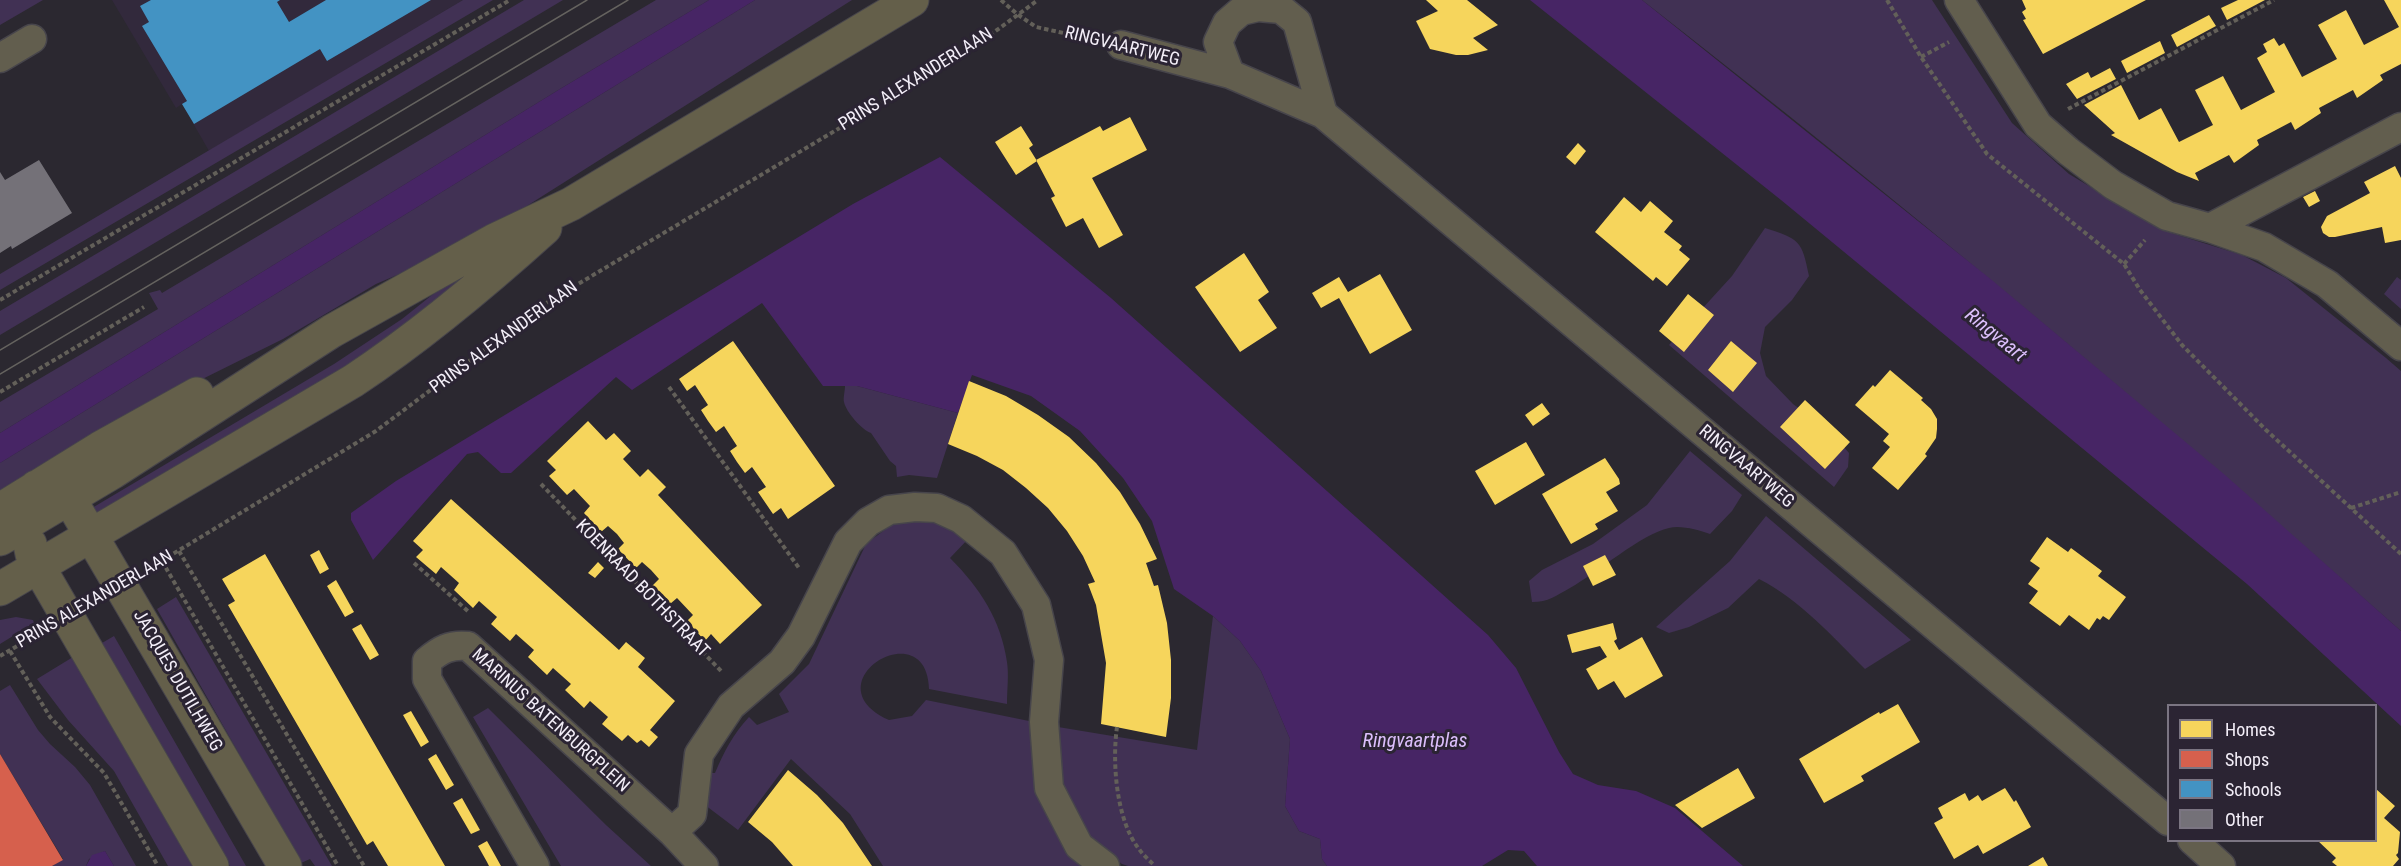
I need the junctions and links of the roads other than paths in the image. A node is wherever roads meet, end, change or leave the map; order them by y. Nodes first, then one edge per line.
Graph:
1 (912, 0) edge
2 (1959, 0) edge
3 (32, 39) dead end
4 (1121, 45) road end
5 (0, 58) edge
6 (1230, 74) junction
7 (1323, 114) junction
8 (2401, 127) edge
9 (571, 204) junction
10 (2210, 228) junction
11 (332, 331) junction
12 (2401, 346) edge
13 (36, 487) junction
14 (69, 498) junction
15 (0, 510) edge
16 (33, 520) junction
17 (91, 534) junction
18 (0, 539) edge
19 (38, 566) junction
20 (0, 589) edge
21 (2167, 819) edge
22 (672, 832) junction
23 (2194, 842) edge
24 (212, 866) edge
25 (285, 866) edge
26 (535, 866) edge
27 (704, 866) edge
28 (1105, 866) edge
29 (2221, 866) edge

1 - 9 main road
2 - 10 street
3 - 5 street
4 - 6 street, RINGVAARTWEG
6 - 7 street, RINGVAARTWEG
6 - 7 street
7 - 21 street, RINGVAARTWEG
8 - 10 street
9 - 11 main road
9 - 17 main road
10 - 12 street
11 - 13 main road
11 - 14 main road
13 - 14 main road
13 - 15 main road
14 - 16 main road
14 - 17 main road, JACQUES DUTILHWEG
16 - 18 main road
16 - 19 main road
17 - 19 main road
17 - 25 main road, JACQUES DUTILHWEG
19 - 20 main road
19 - 24 main road
22 - 26 street, MARINUS BATENBURGPLEIN
22 - 27 street, MARINUS BATENBURGPLEIN
22 - 28 street
23 - 29 street

